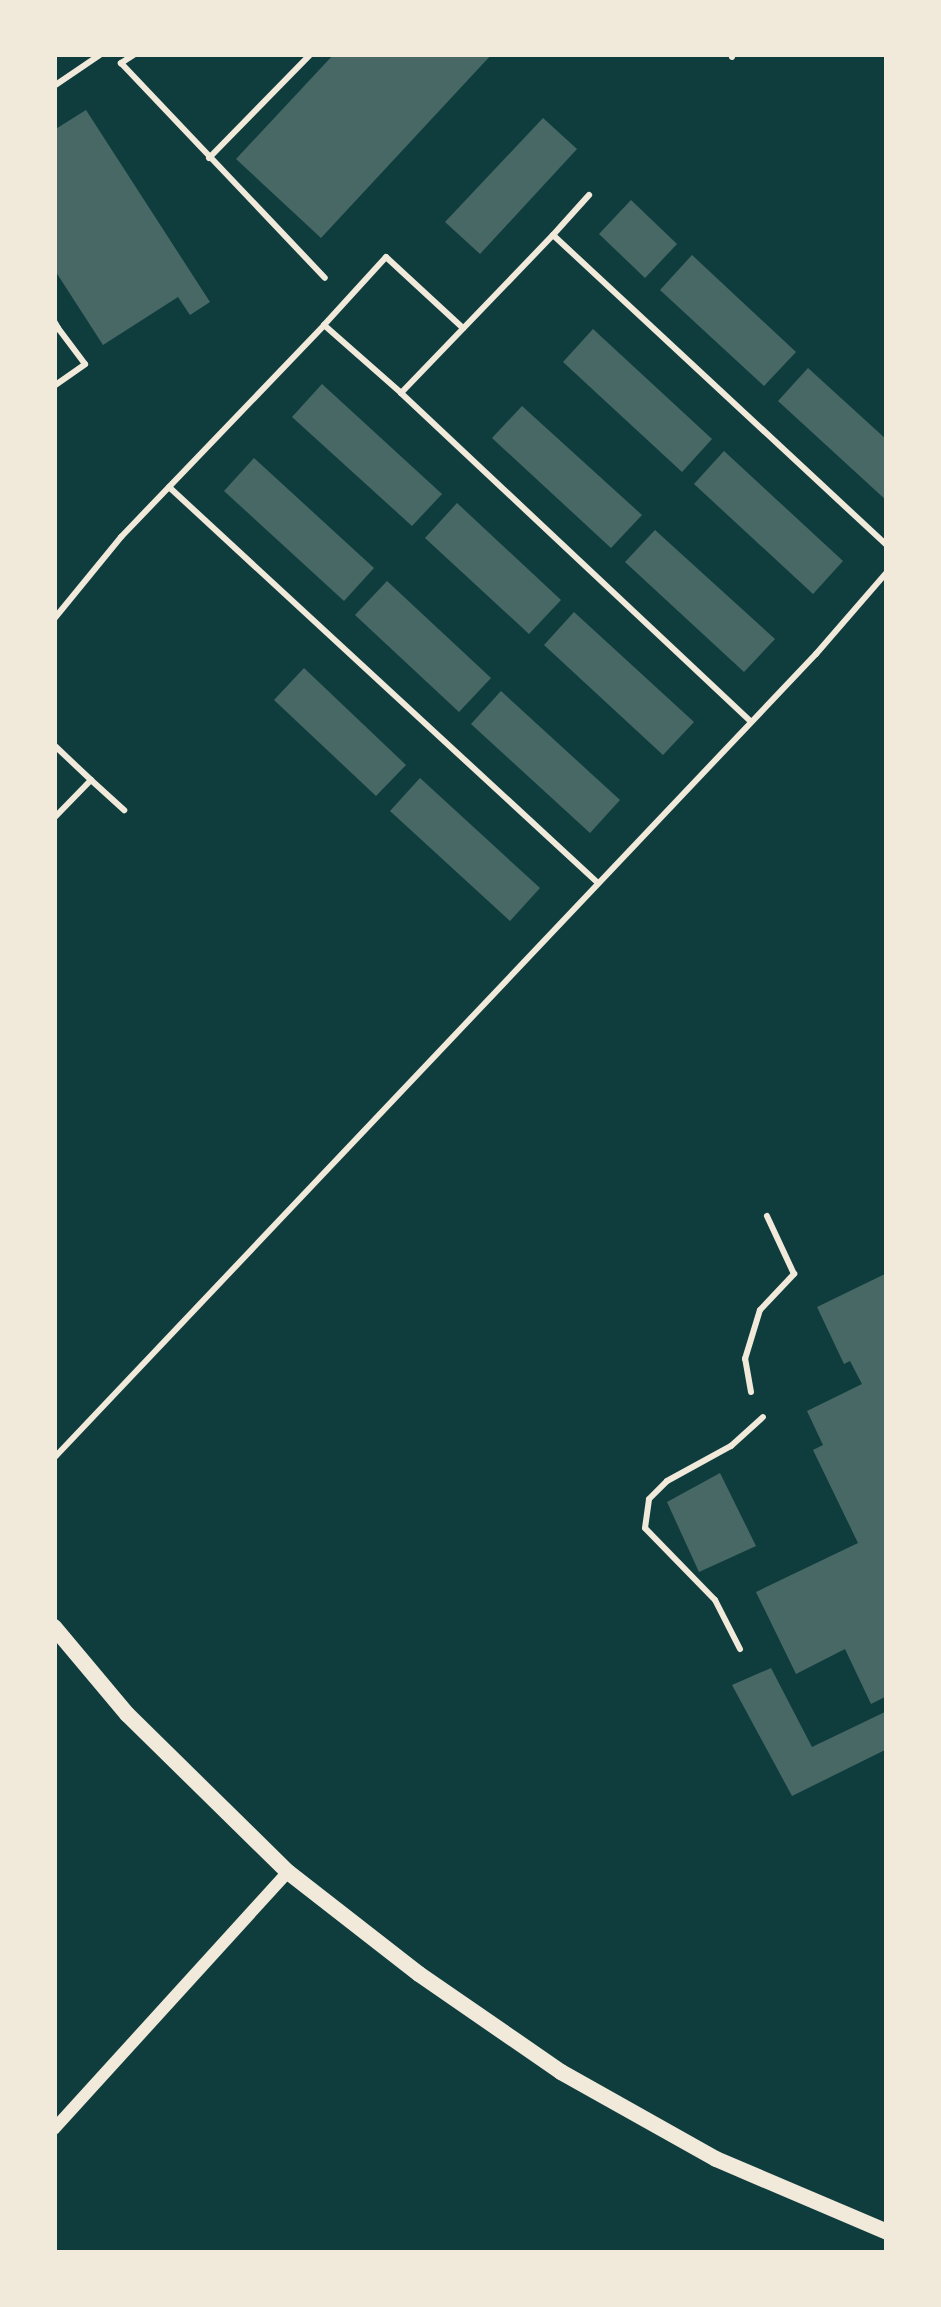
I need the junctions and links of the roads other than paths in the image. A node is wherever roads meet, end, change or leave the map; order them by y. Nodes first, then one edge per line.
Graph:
1 (101, 54) edge
2 (135, 54) edge
3 (311, 54) edge
4 (54, 86) edge
5 (209, 158) junction
6 (589, 195) dead end
7 (553, 235) junction
8 (325, 278) dead end
9 (324, 325) junction
10 (56, 327) edge
11 (463, 328) junction
12 (54, 386) edge
13 (401, 392) junction
14 (169, 487) junction
15 (887, 544) edge
16 (887, 572) edge
17 (54, 619) edge
18 (751, 722) junction
19 (54, 745) edge
20 (91, 780) junction
21 (124, 810) dead end
22 (54, 818) edge
23 (598, 883) junction
24 (767, 1216) dead end
25 (752, 1393) dead end
26 (763, 1418) dead end
27 (54, 1458) edge
28 (54, 1627) edge
29 (740, 1648) dead end
30 (288, 1872) junction
31 (54, 2104) edge
32 (66, 2116) junction
33 (54, 2129) edge
34 (887, 2232) edge

1 - 4 lane
2 - 5 lane
3 - 5 lane
5 - 8 lane
6 - 7 lane
7 - 11 lane
7 - 15 lane
9 - 11 lane
9 - 13 lane
9 - 14 lane
10 - 12 lane
11 - 13 lane
13 - 18 lane
14 - 17 lane
14 - 23 lane
16 - 18 lane
18 - 23 lane
19 - 20 lane
20 - 21 lane
20 - 22 lane
23 - 27 lane
24 - 25 lane
26 - 29 lane
28 - 30 main road
30 - 32 street
30 - 34 main road
31 - 32 street
32 - 33 street

